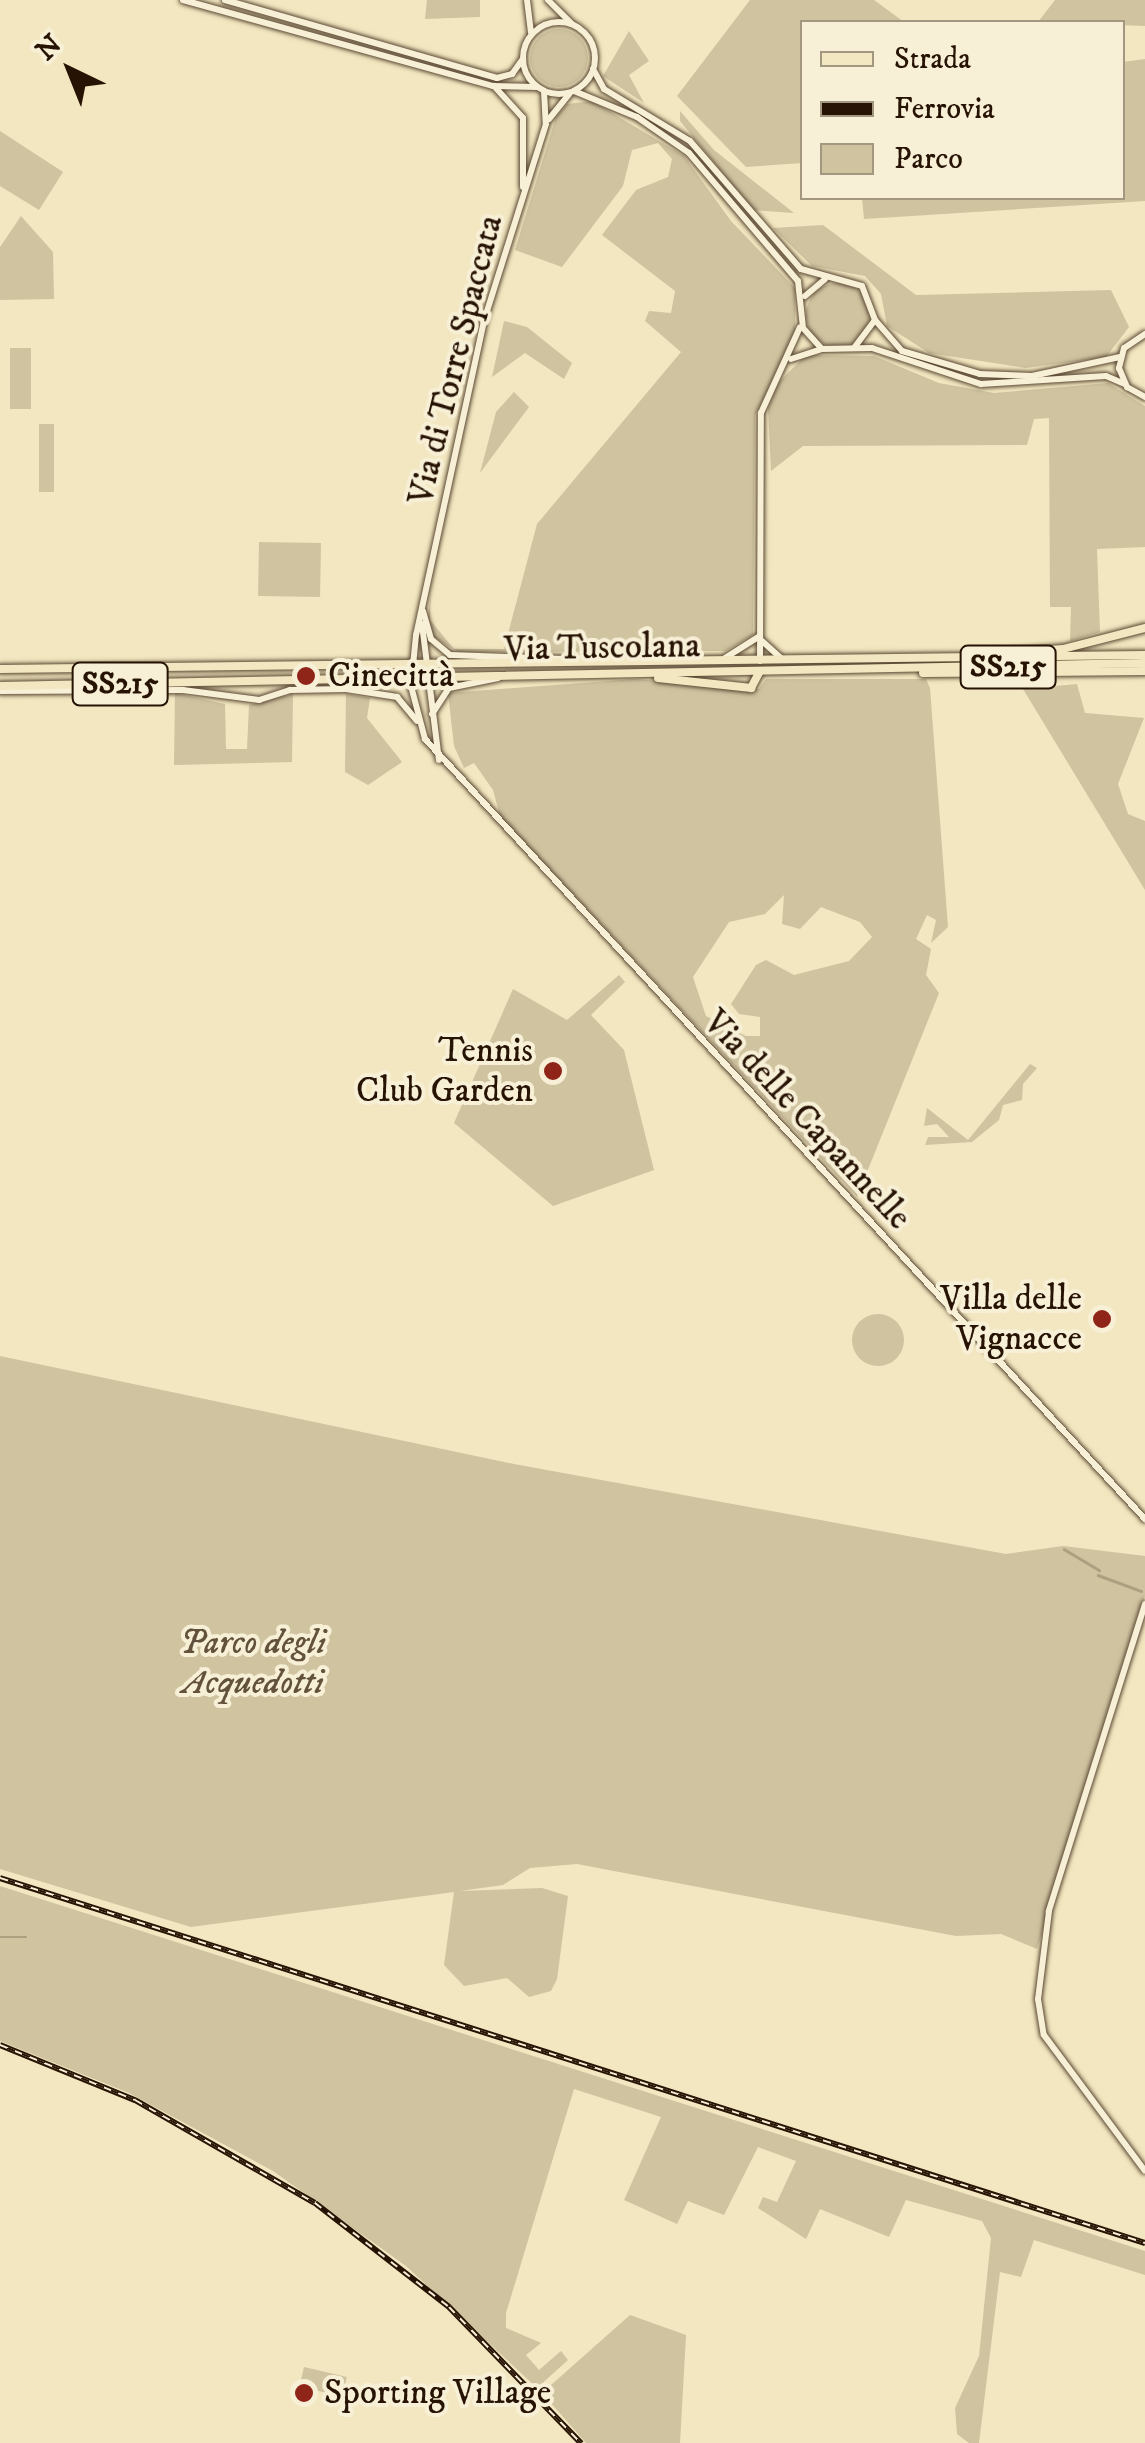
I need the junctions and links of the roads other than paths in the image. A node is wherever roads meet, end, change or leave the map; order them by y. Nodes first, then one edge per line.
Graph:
1 (183, 0) edge
2 (225, 0) edge
3 (526, 0) edge
4 (548, 0) edge
5 (572, 24) junction
6 (531, 35) junction
7 (522, 59) junction
8 (593, 69) junction
9 (493, 86) junction
10 (540, 89) junction
11 (573, 91) junction
12 (546, 124) junction
13 (522, 199) junction
14 (826, 278) junction
15 (802, 300) junction
16 (800, 320) junction
17 (875, 320) junction
18 (1145, 334) edge
19 (822, 349) junction
20 (853, 349) junction
21 (1120, 357) junction
22 (790, 359) junction
23 (1125, 384) junction
24 (1145, 397) edge
25 (422, 609) junction
26 (1145, 628) edge
27 (760, 634) junction
28 (1145, 655) edge
29 (912, 660) junction
30 (1117, 660) junction
31 (714, 661) junction
32 (790, 661) junction
33 (412, 662) junction
34 (760, 662) junction
35 (1145, 662) edge
36 (602, 663) junction
37 (422, 665) junction
38 (0, 669) edge
39 (899, 670) junction
40 (1145, 671) edge
41 (760, 672) junction
42 (630, 674) junction
43 (503, 678) junction
44 (411, 680) junction
45 (423, 680) junction
46 (0, 689) edge
47 (430, 720) junction
48 (426, 740) junction
49 (439, 762) junction
50 (1145, 1520) edge
51 (1145, 1604) edge
52 (1145, 2172) edge

1 - 9 street
2 - 7 street
3 - 6 street
4 - 5 street
5 - 6 street
5 - 8 street
6 - 7 street
7 - 10 street
8 - 11 street
8 - 14 street
9 - 10 street
9 - 13 street
10 - 11 street
10 - 12 street, Via di Torre Spaccata
11 - 12 street, Via di Torre Spaccata
11 - 15 street
12 - 13 street, Via di Torre Spaccata
13 - 25 street, Via di Torre Spaccata
14 - 15 street
14 - 17 street
15 - 16 street
16 - 19 street
16 - 22 street
17 - 20 street
17 - 21 street
18 - 21 street
19 - 20 street
19 - 22 street
20 - 23 street
21 - 23 street
22 - 27 street
23 - 24 street
25 - 33 street, Via di Torre Spaccata
25 - 36 street, Via Tuscolana
25 - 37 street, Via di Torre Spaccata
26 - 29 main road
27 - 31 street
27 - 32 street
27 - 34 street
28 - 30 main road, Via Tuscolana / SS215
29 - 30 main road, Via Tuscolana / SS215
29 - 32 main road, Via Tuscolana / SS215
30 - 35 main road, Via Tuscolana / SS215
30 - 39 main road, Via Tuscolana / SS215
31 - 34 main road, Via Tuscolana / SS215
31 - 36 main road, Via Tuscolana / SS215
32 - 34 main road, Via Tuscolana / SS215
33 - 37 main road, Via Tuscolana / SS215
33 - 38 main road, Via Tuscolana / SS215
33 - 44 street, Via delle Capannelle
34 - 41 main road
36 - 37 main road, Via Tuscolana / SS215
37 - 45 street
39 - 40 main road
39 - 41 main road, Via Tuscolana / SS215
41 - 42 main road, Via Tuscolana / SS215
41 - 42 main road
42 - 43 main road, Via Tuscolana / SS215
43 - 45 main road, Via Tuscolana / SS215
43 - 47 street
44 - 45 main road, Via Tuscolana / SS215
44 - 46 main road, Via Tuscolana / SS215
44 - 48 street, Via delle Capannelle
45 - 47 street
46 - 48 street, Via Tuscolana
47 - 49 street
48 - 49 street, Via delle Capannelle
49 - 50 street, Via delle Capannelle
51 - 52 street

